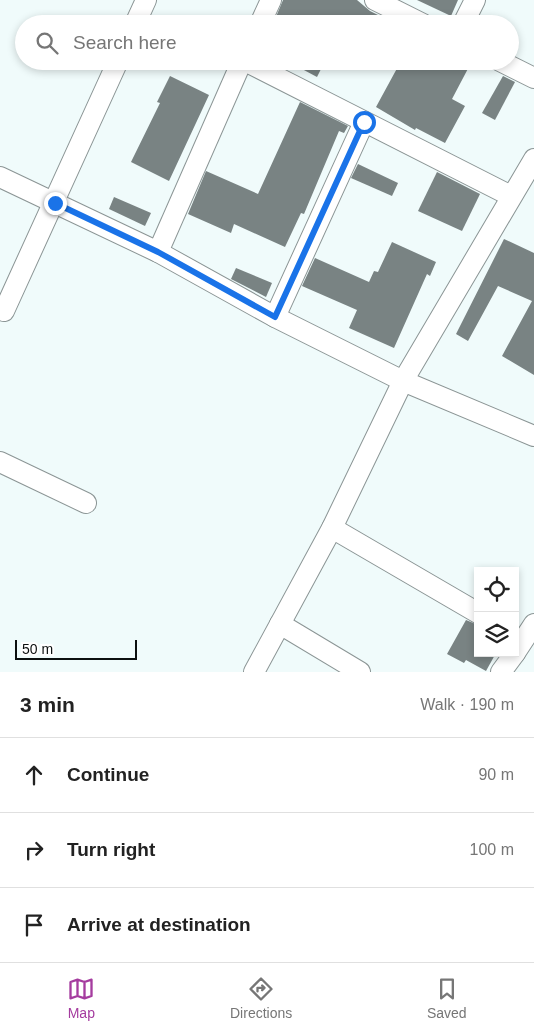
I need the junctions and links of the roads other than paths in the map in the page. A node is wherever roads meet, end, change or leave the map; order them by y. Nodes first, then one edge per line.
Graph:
1 (146, 0) edge
2 (271, 0) edge
3 (375, 0) edge
4 (475, 0) edge
5 (139, 15) edge
6 (264, 15) edge
7 (405, 15) edge
8 (468, 15) edge
9 (114, 70) edge
10 (240, 70) edge
11 (262, 70) edge
12 (518, 70) edge
13 (534, 78) edge
14 (364, 122) junction
15 (534, 159) edge
16 (0, 177) edge
17 (511, 196) junction
18 (55, 203) junction
19 (158, 252) junction
20 (0, 309) edge
21 (275, 317) junction
22 (403, 381) junction
23 (534, 436) edge
24 (2, 467) edge
25 (86, 503) dead end
26 (332, 528) junction
27 (476, 612) edge
28 (280, 624) junction
29 (523, 642) edge
30 (254, 672) edge
31 (360, 672) edge
32 (501, 672) edge

1 - 5 street
2 - 6 street
3 - 7 street
4 - 8 street
9 - 18 street
10 - 19 street
11 - 14 street
12 - 13 street
14 - 17 street
14 - 21 street
15 - 17 street
16 - 18 street
17 - 22 street
18 - 19 street
18 - 20 street
19 - 21 street
21 - 22 street
22 - 23 street
22 - 26 street
24 - 25 street
26 - 27 street
26 - 28 street
28 - 30 street
28 - 31 street
29 - 32 street

